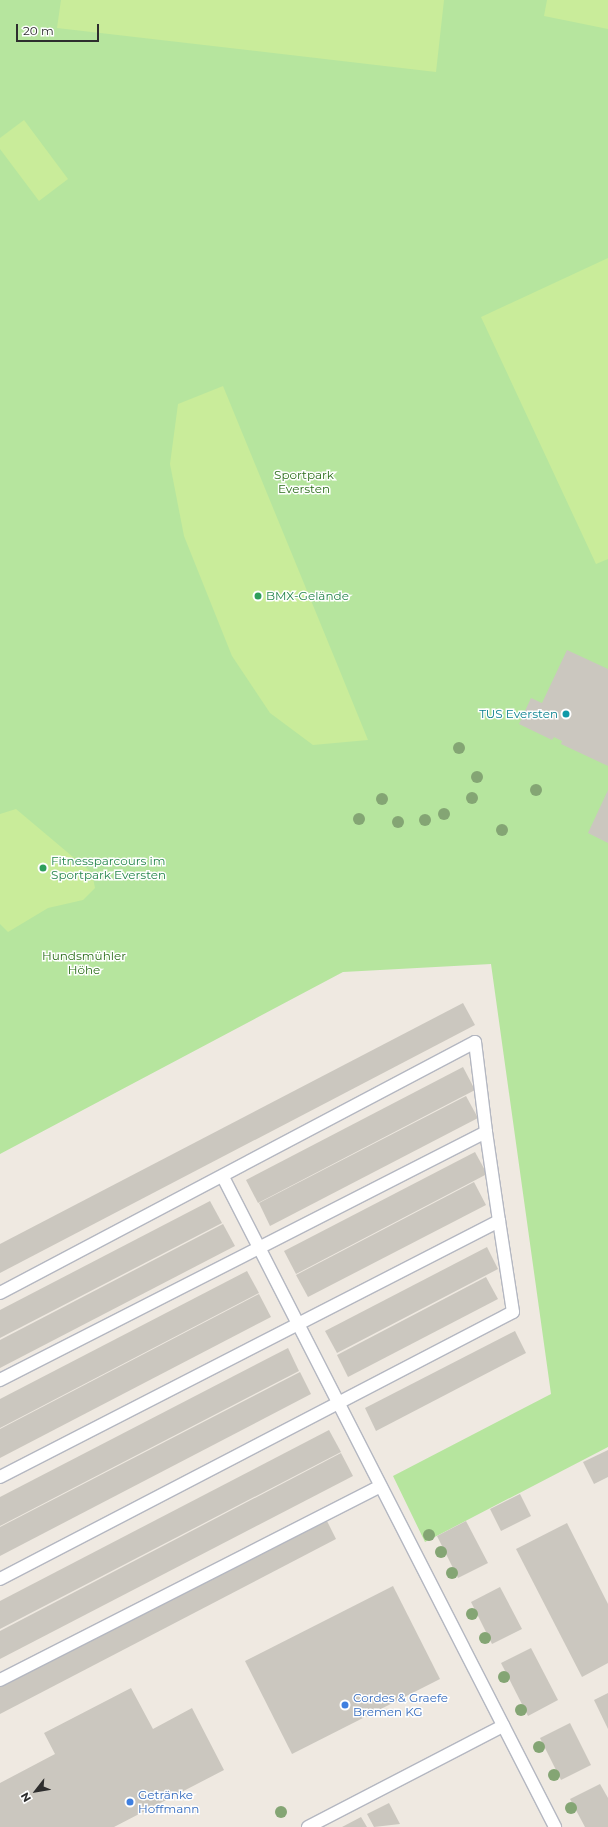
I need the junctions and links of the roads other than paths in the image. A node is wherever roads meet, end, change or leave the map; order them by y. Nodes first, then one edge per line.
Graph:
1 (486, 1132) junction
2 (223, 1177) junction
3 (499, 1221) junction
4 (259, 1248) junction
5 (0, 1293) edge
6 (297, 1323) junction
7 (0, 1380) edge
8 (338, 1403) junction
9 (0, 1477) edge
10 (380, 1486) junction
11 (0, 1579) edge
12 (0, 1680) edge
13 (503, 1726) junction
14 (308, 1827) edge
15 (555, 1827) edge

1 - 2 lane
1 - 3 lane
1 - 4 lane
2 - 4 lane
2 - 5 lane
3 - 6 lane
3 - 8 lane
4 - 6 lane
4 - 7 lane
6 - 8 lane
6 - 9 lane
8 - 10 lane
8 - 11 lane
10 - 12 lane
10 - 13 lane
13 - 14 lane
13 - 15 lane

